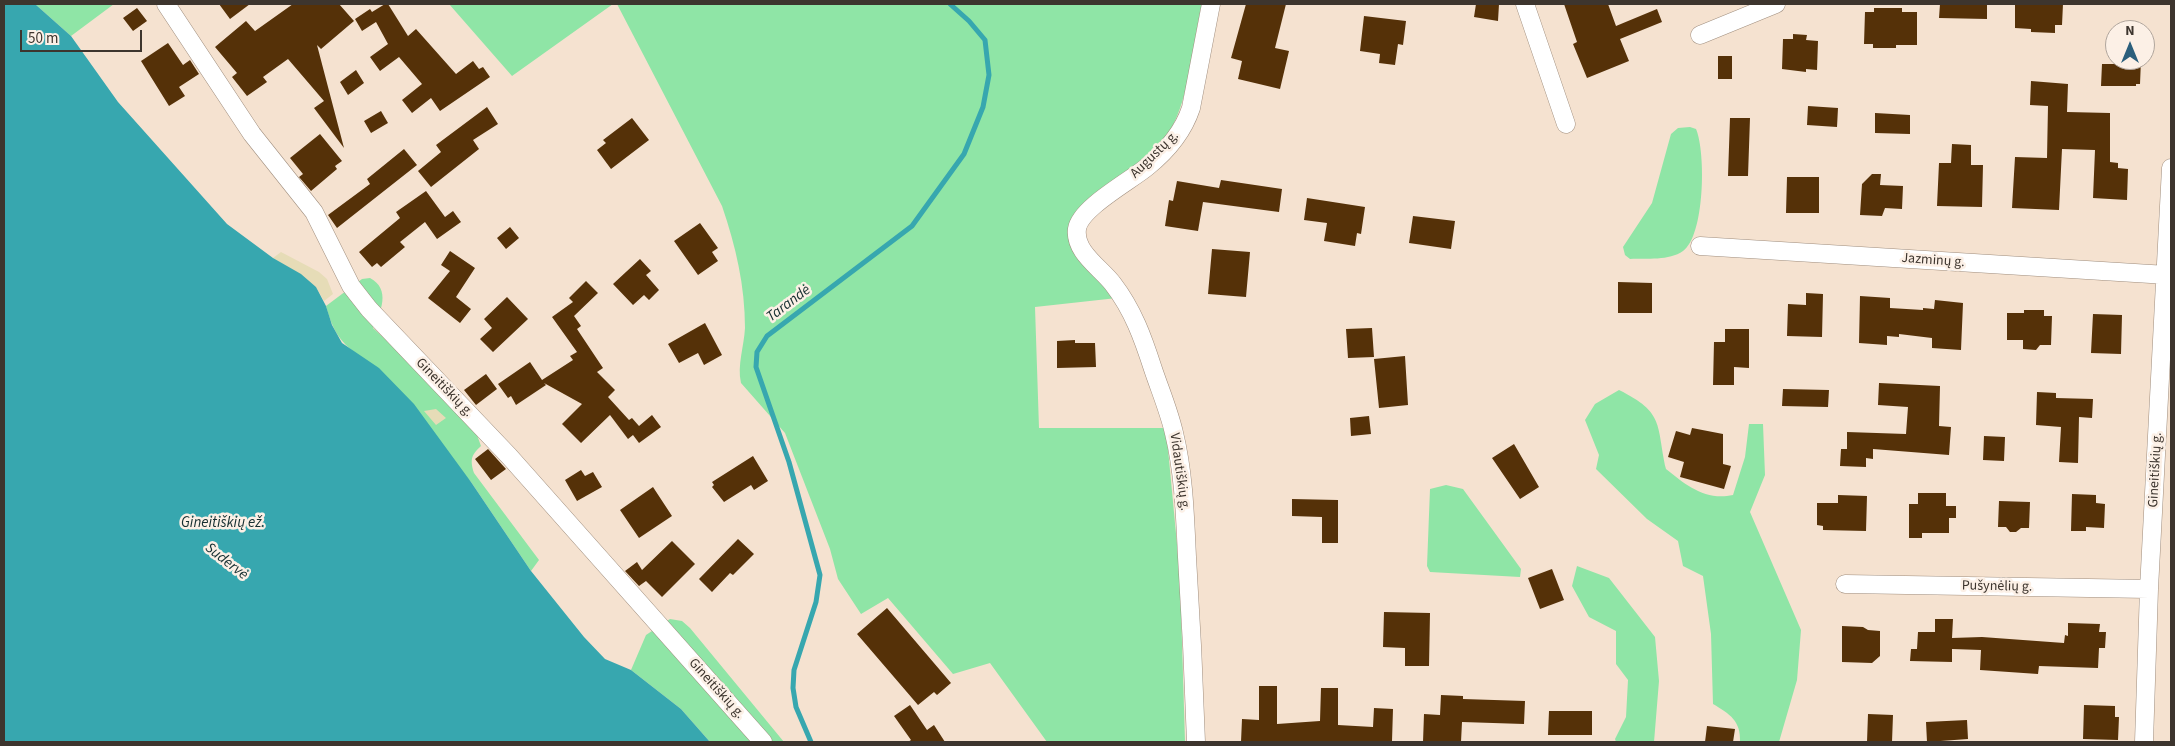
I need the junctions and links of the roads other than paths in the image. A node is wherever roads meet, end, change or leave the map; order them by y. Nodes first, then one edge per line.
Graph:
1 (166, 4) edge
2 (1211, 4) edge
3 (1525, 4) edge
4 (1776, 4) edge
5 (1700, 35) dead end
6 (1566, 124) dead end
7 (2171, 168) edge
8 (1077, 227) joint
9 (1700, 246) dead end
10 (2166, 275) junction
11 (1845, 584) dead end
12 (2149, 589) junction
13 (763, 742) edge
14 (1196, 742) edge
15 (2144, 742) edge

1 - 13 street, Gineitiškių g.
2 - 8 street, Augustų g.
3 - 6 street
4 - 5 street
7 - 10 street, Gineitiškių g.
8 - 14 street, Vidautiškių g.
9 - 10 street, Jazminų g.
10 - 12 street, Gineitiškių g.
11 - 12 street, Pušynėlių g.
12 - 15 street, Gineitiškių g.

